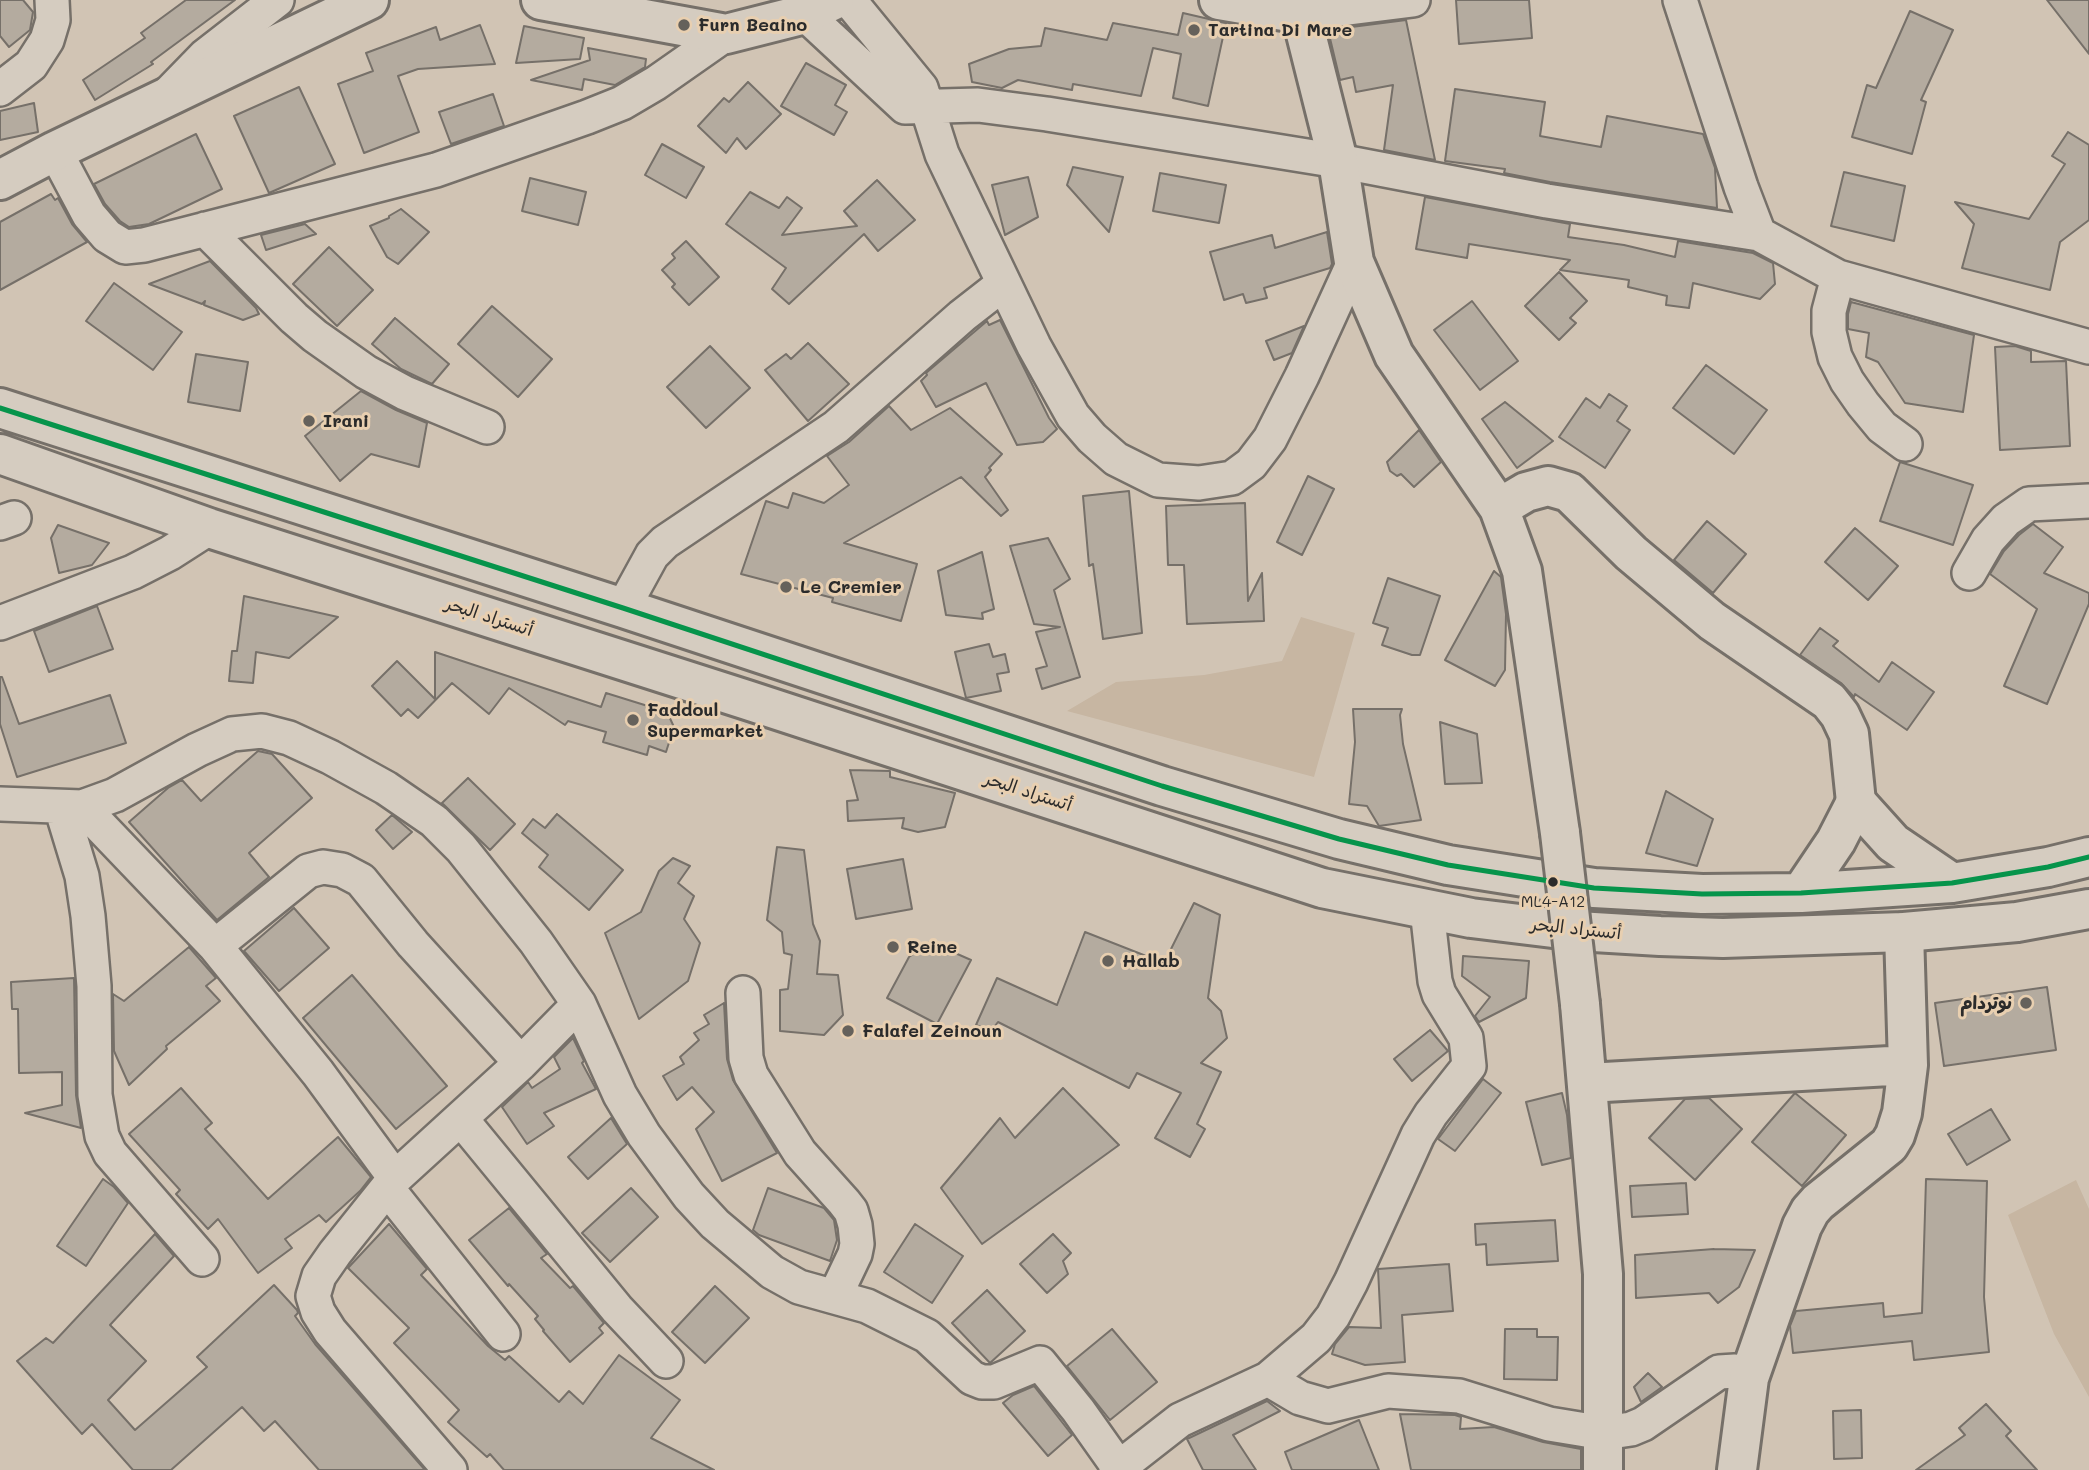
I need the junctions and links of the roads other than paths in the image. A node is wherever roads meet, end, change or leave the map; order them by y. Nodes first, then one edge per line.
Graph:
1 (52, 0) edge
2 (277, 0) edge
3 (369, 0) edge
4 (541, 0) edge
5 (849, 0) edge
6 (1219, 0) edge
7 (1413, 0) edge
8 (1680, 0) edge
9 (819, 7) edge
10 (1297, 7) edge
11 (726, 34) junction
12 (0, 89) edge
13 (162, 100) junction
14 (926, 108) junction
15 (55, 151) junction
16 (1338, 161) junction
17 (0, 180) edge
18 (1741, 187) junction
19 (1717, 226) junction
20 (205, 229) junction
21 (1759, 234) junction
22 (1354, 262) junction
23 (1838, 277) junction
24 (1003, 284) junction
25 (2089, 347) edge
26 (0, 408) edge
27 (487, 427) dead end
28 (1905, 444) dead end
29 (0, 454) edge
30 (2089, 501) edge
31 (1499, 508) junction
32 (209, 528) junction
33 (1969, 573) dead end
34 (623, 608) junction
35 (0, 623) edge
36 (1856, 802) junction
37 (0, 804) edge
38 (72, 807) junction
39 (2089, 856) edge
40 (1952, 883) junction
41 (1801, 893) junction
42 (1427, 909) junction
43 (2089, 909) edge
44 (1905, 932) junction
45 (215, 946) junction
46 (743, 993) dead end
47 (579, 1004) junction
48 (521, 1063) junction
49 (1908, 1065) junction
50 (1587, 1083) junction
51 (461, 1119) junction
52 (391, 1183) junction
53 (202, 1259) dead end
54 (835, 1296) junction
55 (503, 1334) dead end
56 (666, 1361) dead end
57 (1749, 1378) junction
58 (1268, 1379) junction
59 (1604, 1452) edge
60 (1118, 1469) edge
61 (450, 1470) edge
62 (1737, 1470) edge

1 - 12 street
2 - 13 street
3 - 13 main road
4 - 11 main road
5 - 14 street
6 - 10 main road
7 - 10 street
8 - 18 street
9 - 11 main road
9 - 14 street
10 - 16 main road
11 - 20 street
13 - 15 main road
14 - 16 street
14 - 24 street
15 - 17 main road
15 - 20 street
16 - 19 street
16 - 22 main road
18 - 19 street
18 - 21 street
19 - 21 street
20 - 27 street
21 - 23 street
22 - 24 street
22 - 31 main road
23 - 25 street
23 - 28 street
24 - 34 street
26 - 34 main road
29 - 32 main road, أتستراد البحر
30 - 33 street
31 - 36 main road
31 - 50 main road, bridge
32 - 35 street
32 - 42 main road, أتستراد البحر
34 - 41 main road
36 - 40 main road
36 - 41 main road
37 - 38 street
38 - 45 street
38 - 47 street
38 - 53 street
39 - 40 main road
40 - 41 main road
42 - 44 main road, أتستراد البحر
42 - 58 street
43 - 44 main road, أتستراد البحر
44 - 49 main road
45 - 48 street
45 - 52 street
46 - 54 street
47 - 48 street
47 - 54 street
48 - 51 street
49 - 50 main road
49 - 57 main road
50 - 59 main road
51 - 52 street
51 - 56 street
52 - 55 street
52 - 61 street
54 - 60 street
57 - 59 street
57 - 62 main road
58 - 59 street
58 - 60 street

